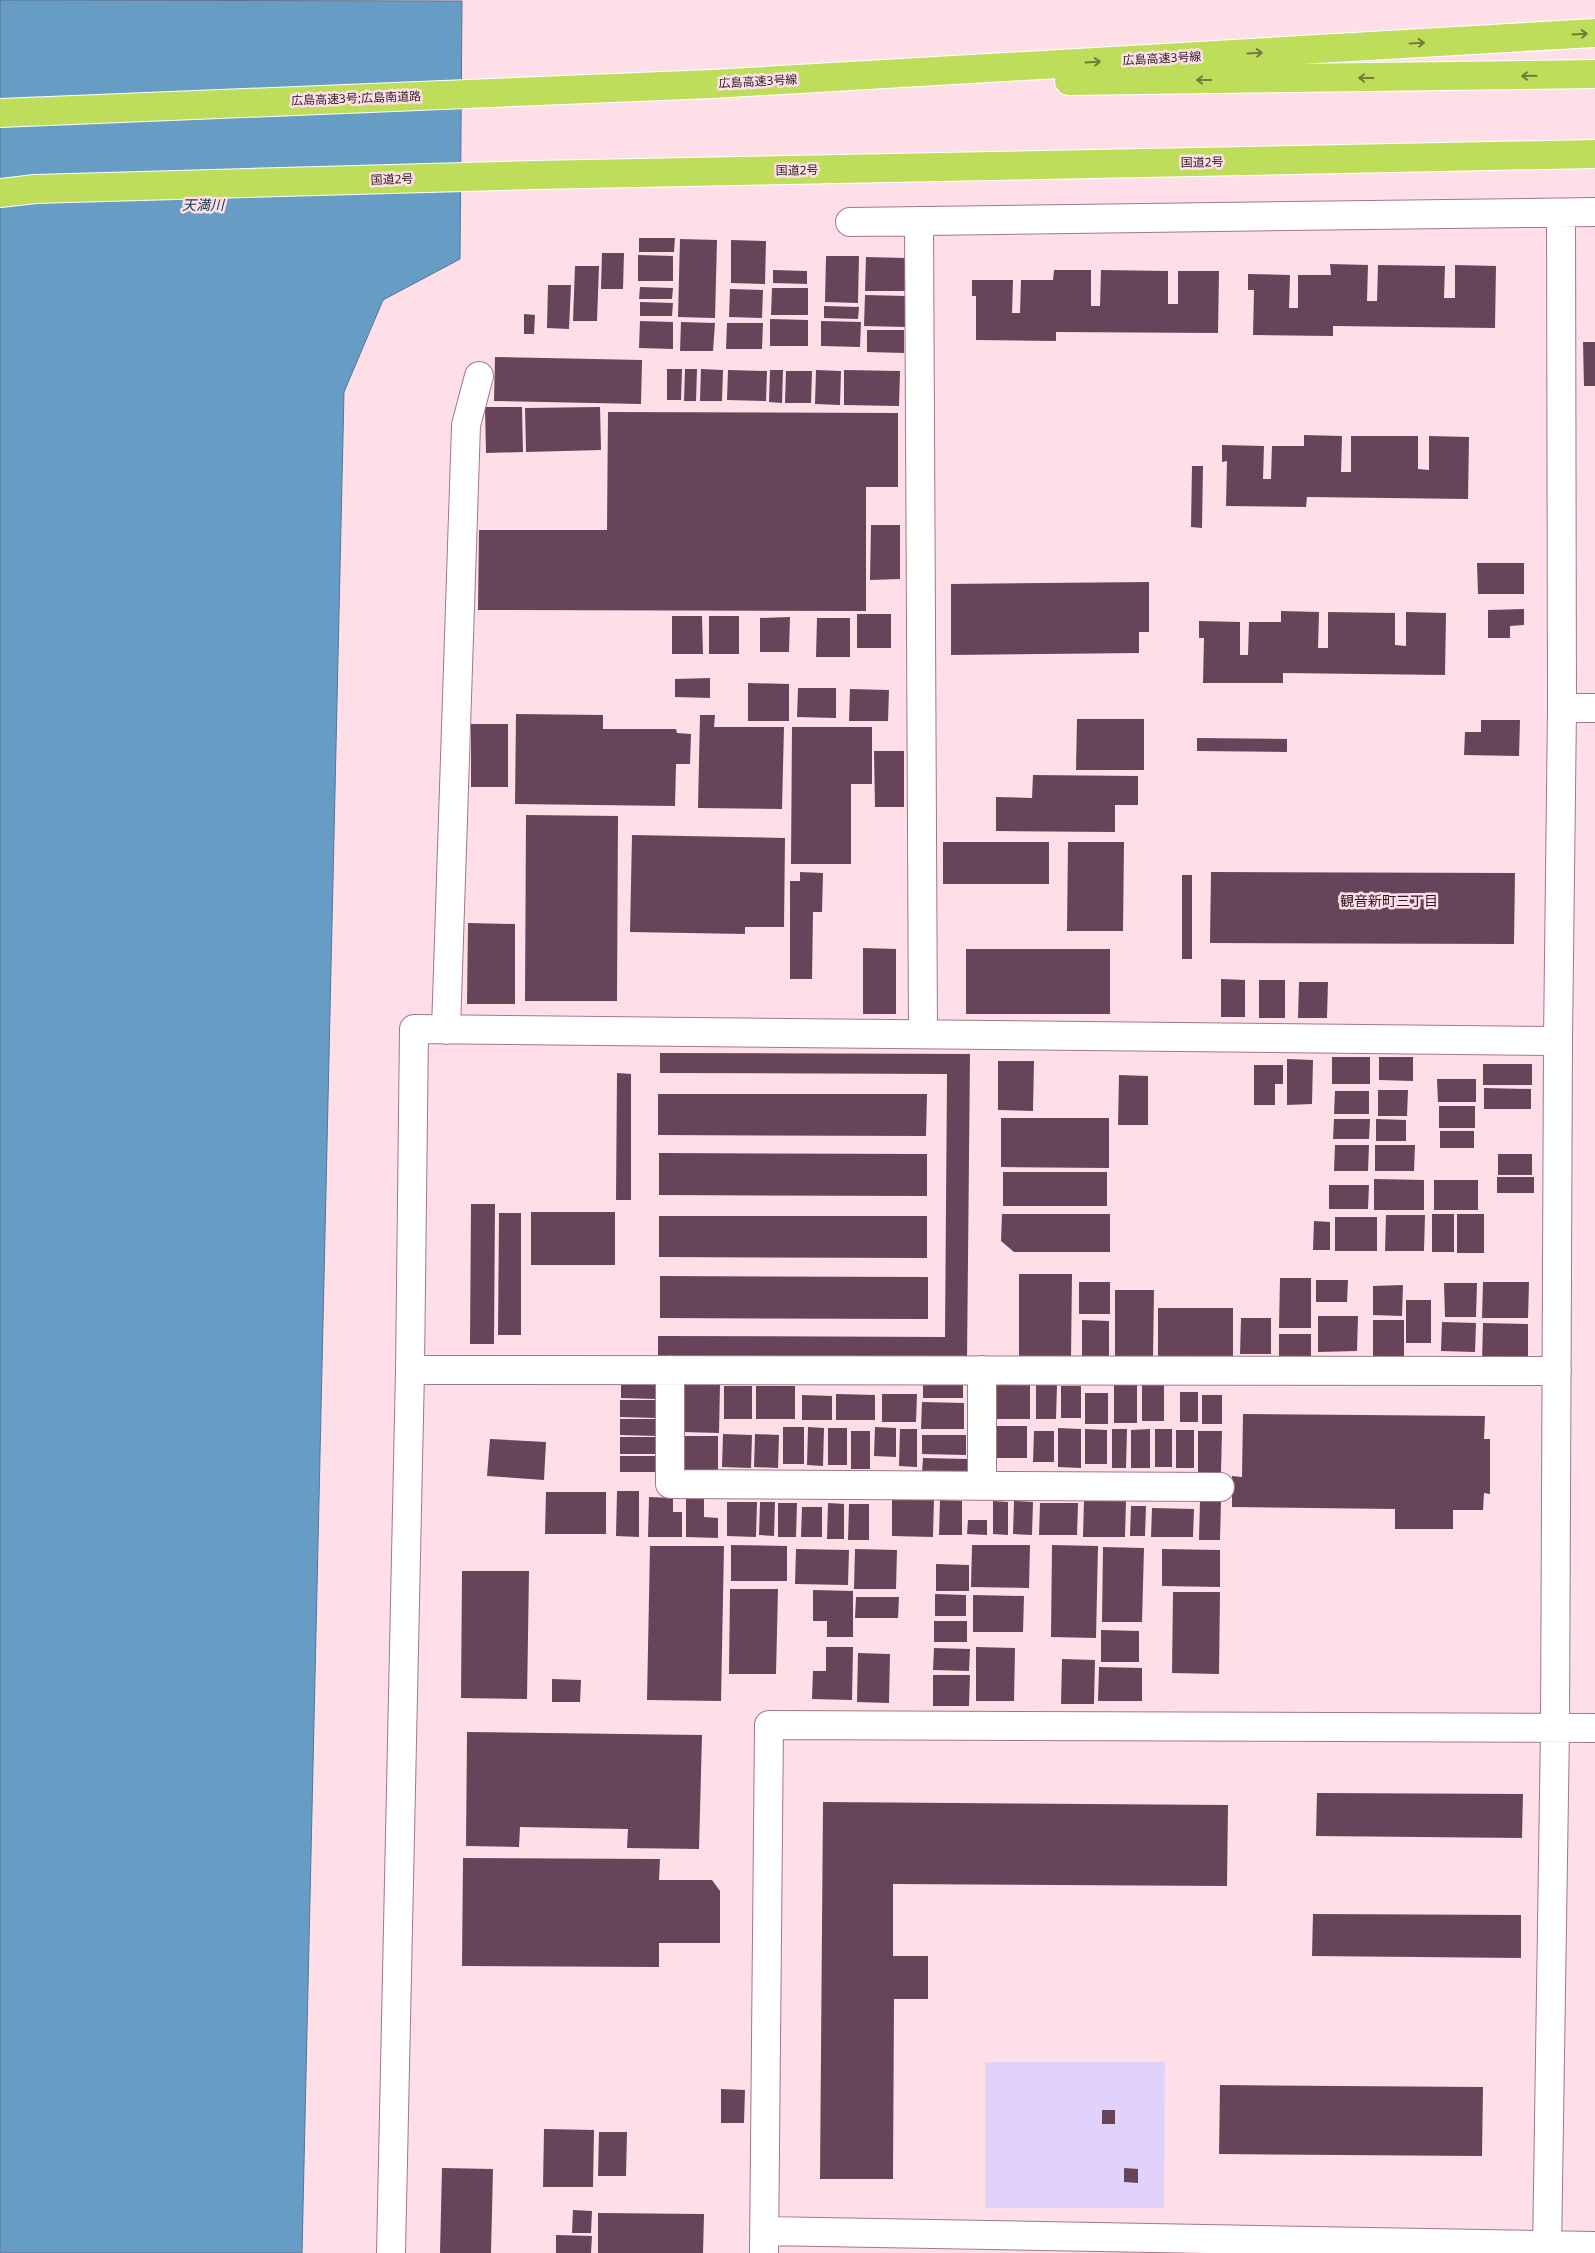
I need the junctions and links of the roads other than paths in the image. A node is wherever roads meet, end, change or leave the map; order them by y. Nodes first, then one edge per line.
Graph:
1 (1595, 33) edge
2 (1595, 74) edge
3 (712, 84) junction
4 (0, 113) edge
5 (1595, 154) edge
6 (0, 193) edge
7 (1595, 212) edge
8 (1561, 213) junction
9 (919, 221) junction
10 (850, 222) dead end
11 (479, 376) dead end
12 (1562, 708) junction
13 (1595, 708) edge
14 (446, 1030) junction
15 (923, 1034) junction
16 (1558, 1040) junction
17 (410, 1370) junction
18 (670, 1370) junction
19 (982, 1370) junction
20 (1557, 1371) junction
21 (982, 1486) junction
22 (1220, 1487) dead end
23 (1555, 1728) junction
24 (1595, 1728) edge
25 (764, 2242) edge
26 (1595, 2246) edge
27 (1172, 2247) edge
28 (1547, 2249) edge
29 (391, 2253) edge

3 -> 1 highway, 広島高速3号線
2 -> 3 highway, 広島高速3号線
3 - 4 highway, 広島高速3号;広島南道路
5 - 6 highway, 国道2号
7 - 8 street
8 - 9 street
8 - 12 street
9 - 10 street
9 - 15 street
11 - 14 street
12 - 13 street
12 - 16 street
14 - 15 street
14 - 17 street
15 - 16 street
16 - 20 street
17 - 18 street
17 - 29 street
18 - 19 street
18 - 21 street
19 - 20 street
19 - 21 street
20 - 23 street
21 - 22 street
23 - 24 street
23 - 25 street
23 - 28 street
25 - 27 street
26 - 28 street
27 - 28 street

